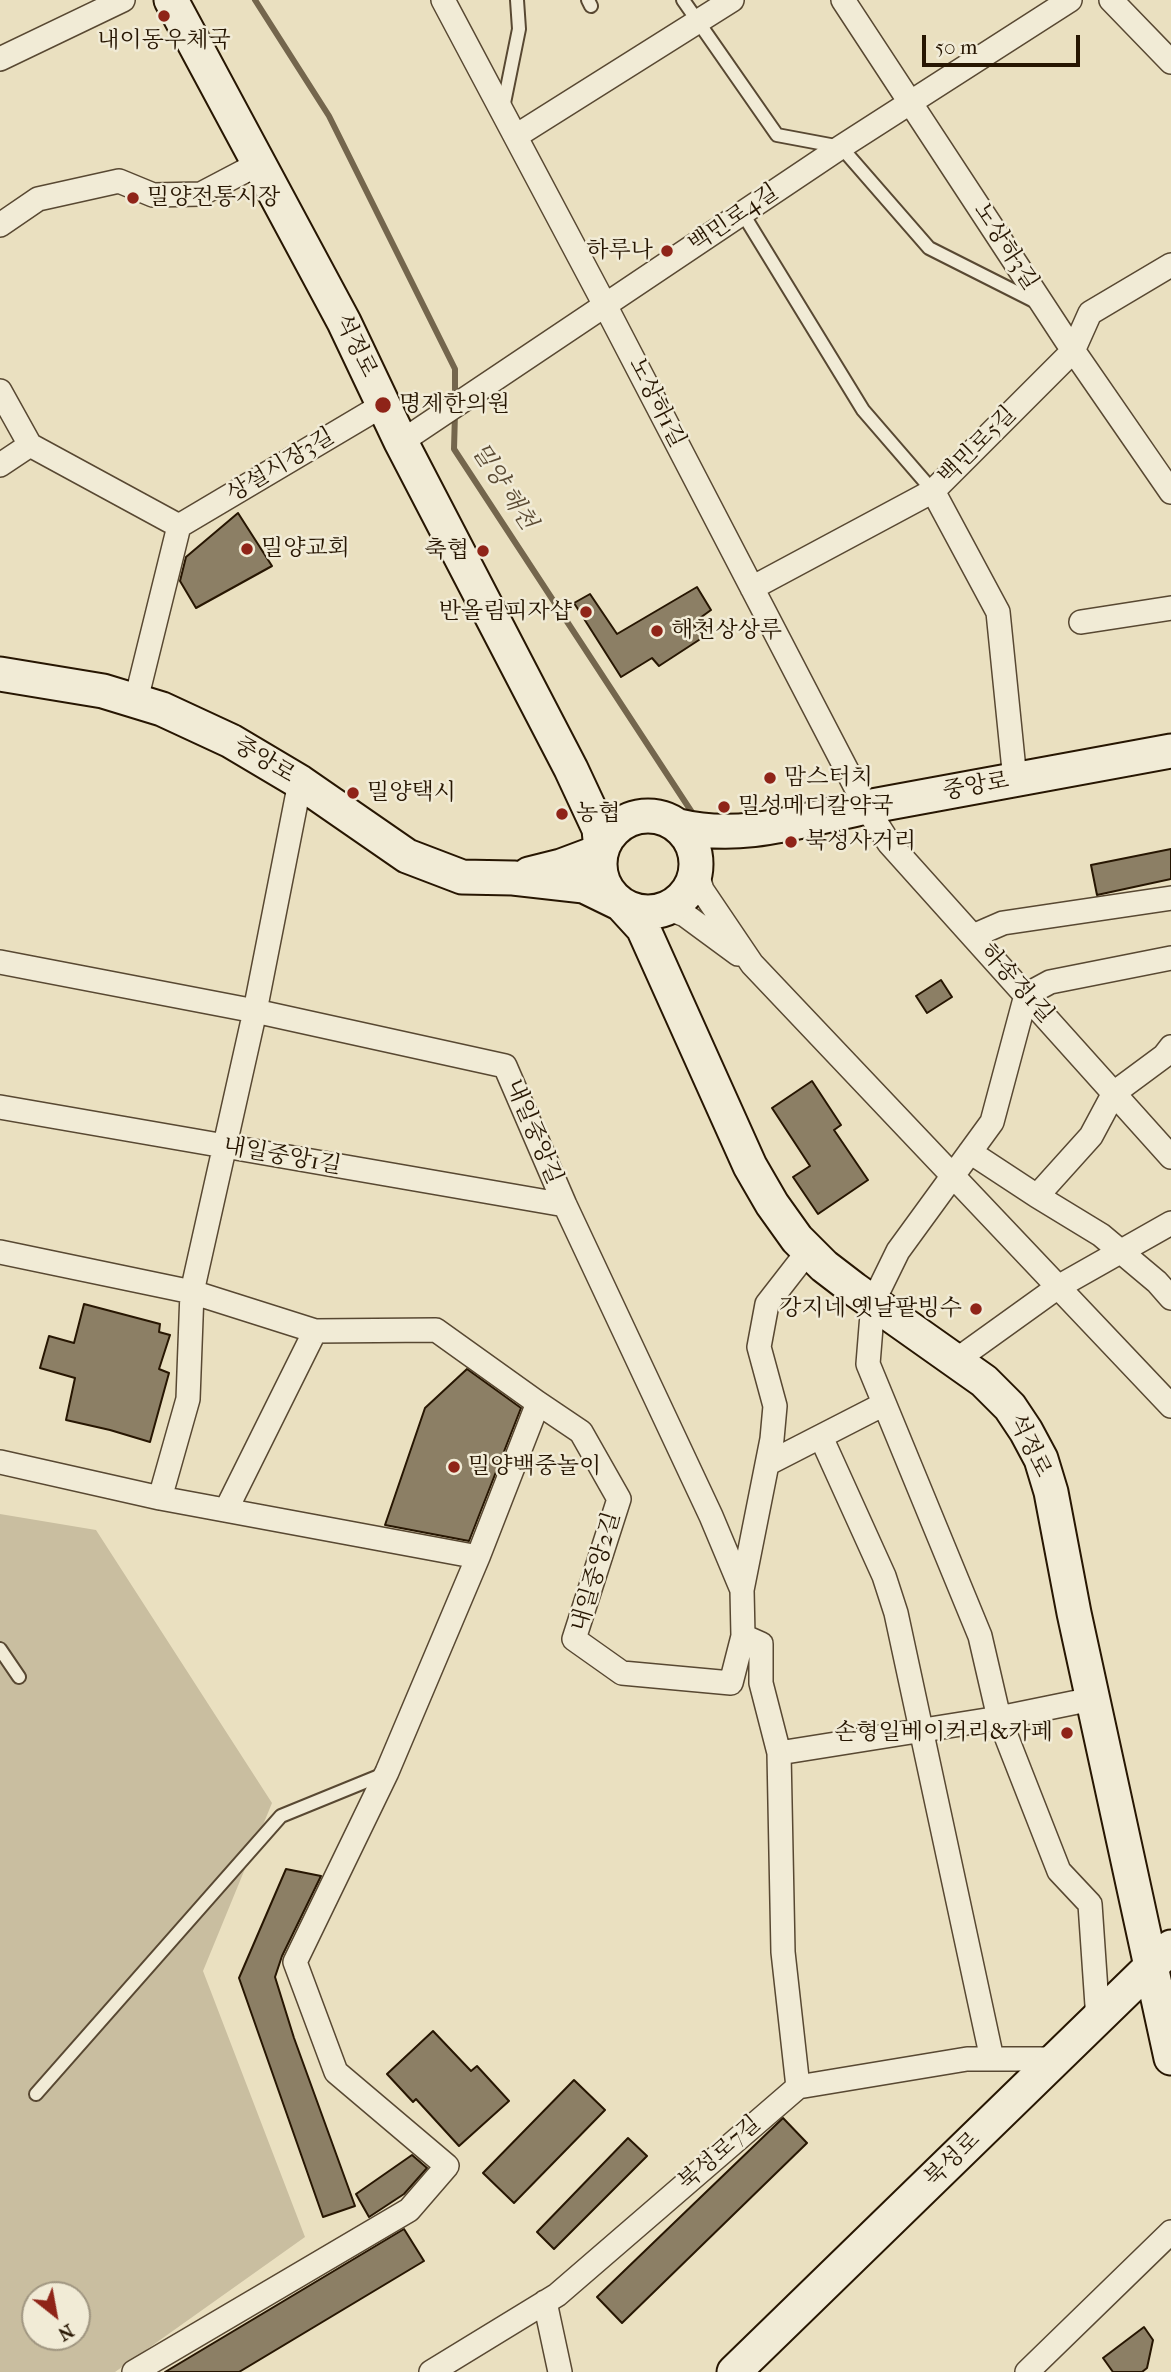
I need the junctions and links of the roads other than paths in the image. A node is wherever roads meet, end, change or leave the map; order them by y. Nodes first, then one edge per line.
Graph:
1 (123, 0) edge
2 (171, 0) edge
3 (443, 0) edge
4 (517, 0) edge
5 (683, 0) edge
6 (732, 0) edge
7 (843, 0) edge
8 (1070, 0) edge
9 (1111, 0) edge
10 (698, 22) junction
11 (0, 60) edge
12 (1171, 62) edge
13 (912, 104) junction
14 (502, 111) junction
15 (516, 136) junction
16 (841, 147) junction
17 (260, 163) junction
18 (743, 214) junction
19 (0, 225) edge
20 (1171, 265) edge
21 (606, 306) junction
22 (1043, 306) junction
23 (1073, 351) junction
24 (0, 391) edge
25 (383, 405) junction
26 (406, 439) junction
27 (30, 445) junction
28 (0, 465) edge
29 (933, 491) junction
30 (1171, 492) edge
31 (179, 526) junction
32 (752, 588) junction
33 (1171, 608) edge
34 (1081, 622) dead end
35 (0, 674) edge
36 (136, 700) junction
37 (1171, 751) edge
38 (571, 769) junction
39 (1015, 780) junction
40 (300, 782) junction
41 (866, 807) junction
42 (663, 820) junction
43 (782, 827) junction
44 (601, 851) junction
45 (696, 870) junction
46 (513, 878) junction
47 (1171, 898) edge
48 (621, 904) junction
49 (667, 908) junction
50 (973, 936) junction
51 (1171, 958) edge
52 (0, 962) edge
53 (752, 964) junction
54 (1026, 995) junction
55 (676, 997) junction
56 (255, 1011) junction
57 (1171, 1047) edge
58 (1114, 1093) junction
59 (0, 1107) edge
60 (224, 1147) junction
61 (970, 1152) junction
62 (1171, 1157) edge
63 (953, 1176) junction
64 (1037, 1196) junction
65 (565, 1205) junction
66 (1171, 1223) edge
67 (808, 1250) junction
68 (0, 1252) edge
69 (1120, 1252) junction
70 (1058, 1287) junction
71 (192, 1292) junction
72 (1171, 1298) edge
73 (873, 1302) junction
74 (315, 1331) junction
75 (956, 1361) junction
76 (538, 1403) junction
77 (884, 1404) junction
78 (1171, 1406) edge
79 (821, 1437) junction
80 (0, 1462) edge
81 (768, 1464) junction
82 (160, 1498) junction
83 (226, 1510) junction
84 (478, 1557) junction
85 (742, 1590) junction
86 (743, 1636) junction
87 (0, 1649) edge
88 (19, 1677) dead end
89 (1092, 1699) junction
90 (999, 1718) junction
91 (920, 1730) junction
92 (779, 1753) junction
93 (387, 1773) junction
94 (1160, 1958) edge
95 (1098, 2020) junction
96 (1171, 2058) edge
97 (992, 2059) junction
98 (1056, 2059) junction
99 (798, 2087) junction
100 (36, 2094) dead end
101 (1171, 2232) edge
102 (545, 2302) junction
103 (134, 2372) edge
104 (431, 2372) edge
105 (560, 2372) edge
106 (734, 2372) edge
107 (1027, 2372) edge

1 - 11 street
2 - 17 street, 석정로
3 - 14 street, 노상하1길
4 - 14 lane
5 - 10 lane
6 - 10 street
7 - 13 street, 노상하3길
8 - 13 street, 백민로4길
9 - 12 street
10 - 15 street
10 - 16 lane
13 - 16 street, 백민로4길
13 - 22 street, 노상하3길
14 - 15 street, 노상하1길
15 - 21 street, 노상하1길
16 - 18 street, 백민로4길
16 - 22 lane
17 - 19 street
17 - 25 street, 석정로
18 - 21 street, 백민로4길
18 - 29 lane
20 - 23 street, 백민로5길
21 - 26 street, 백민로4길
21 - 32 street, 노상하1길
22 - 23 street, 노상하3길
23 - 29 street, 백민로5길
23 - 30 street, 노상하3길
24 - 27 street
25 - 26 street, 석정로
25 - 31 street, 상설시장3길
26 - 38 street, 석정로
27 - 28 street
27 - 31 street
29 - 32 street, 백민로5길
29 - 39 street
31 - 36 street
32 - 41 street, 노상하1길
33 - 34 street
35 - 36 street, 중앙로
36 - 40 street, 중앙로
37 - 39 street, 중앙로
38 - 42 street
38 - 44 street, 석정로
39 - 41 street, 중앙로
40 - 46 street, 중앙로
40 - 56 street
41 - 43 street, 중앙로
41 - 50 street, 하송정1길
42 - 43 street
42 - 44 street
42 - 45 street
43 - 45 street
44 - 46 street
44 - 48 street
45 - 49 street
45 - 53 street
46 - 48 street
47 - 50 street
48 - 49 street
48 - 55 street, 석정로
49 - 53 street
49 - 55 street
50 - 54 street, 하송정1길
51 - 54 street
52 - 56 street, 내일중앙길
53 - 63 street
54 - 58 street, 하송정1길
54 - 61 street
55 - 67 street, 석정로
56 - 60 street
56 - 65 street, 내일중앙길
57 - 58 street
58 - 62 street, 하송정1길
58 - 64 street
59 - 60 street, 내일중앙1길
60 - 65 street, 내일중앙1길
60 - 71 street
61 - 63 street
61 - 64 street
63 - 70 street
63 - 73 street
64 - 69 street
65 - 85 street, 내일중앙길
66 - 69 street
67 - 73 street, 석정로
67 - 81 street
68 - 71 street
69 - 70 street
69 - 72 street
70 - 75 street
70 - 78 street
71 - 74 street, 내일중앙2길
71 - 82 street
73 - 75 street, 석정로
73 - 77 street
74 - 76 street, 내일중앙2길
74 - 83 street
75 - 89 street, 석정로
76 - 84 street
76 - 86 street, 내일중앙2길
77 - 79 street
77 - 90 street
79 - 81 street
79 - 91 street
80 - 82 street
81 - 85 street
82 - 83 street
83 - 84 street
84 - 93 street
85 - 86 street, 내일중앙2길
86 - 92 street
87 - 88 lane
89 - 90 street
89 - 94 street, 석정로
90 - 91 street
90 - 95 street
91 - 92 street
91 - 97 street
92 - 99 street
93 - 100 lane
93 - 103 street
94 - 95 street, 북성로
94 - 96 street, 석정로
95 - 98 street, 북성로
97 - 98 street
97 - 99 street
98 - 106 street, 북성로
99 - 102 street, 북성로7길
101 - 107 street
102 - 104 street, 북성로7길
102 - 105 street

